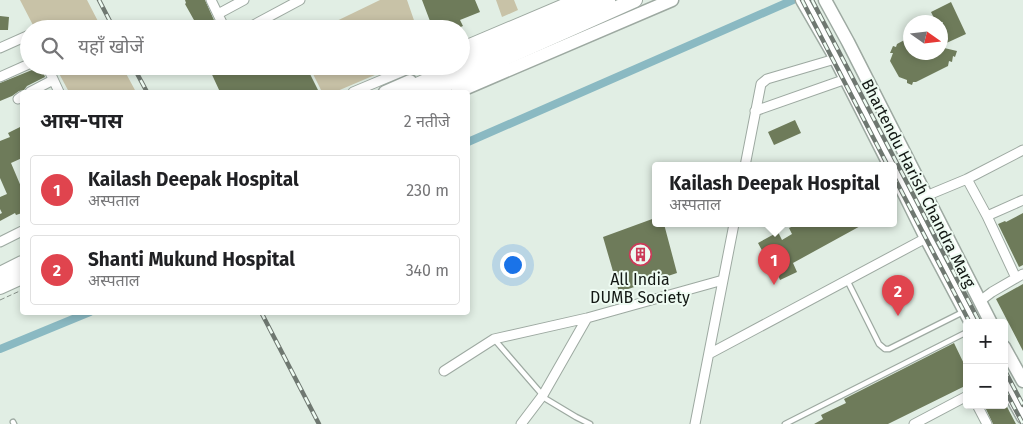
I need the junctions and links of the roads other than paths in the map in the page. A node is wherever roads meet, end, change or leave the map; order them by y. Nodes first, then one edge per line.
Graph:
1 (210, 0) edge
2 (243, 0) edge
3 (300, 0) edge
4 (572, 0) edge
5 (590, 0) edge
6 (608, 0) edge
7 (635, 0) edge
8 (672, 0) edge
9 (802, 0) edge
10 (825, 0) edge
11 (218, 14) junction
12 (221, 20) edge
13 (263, 20) edge
14 (20, 39) edge
15 (470, 43) edge
16 (0, 48) edge
17 (470, 54) edge
18 (834, 55) junction
19 (470, 62) edge
20 (20, 68) edge
21 (470, 74) edge
22 (51, 75) edge
23 (394, 75) edge
24 (423, 75) edge
25 (440, 75) edge
26 (467, 75) edge
27 (0, 77) edge
28 (846, 78) junction
29 (53, 80) junction
30 (34, 90) edge
31 (58, 90) edge
32 (358, 90) edge
33 (390, 90) edge
34 (406, 90) edge
35 (433, 90) edge
36 (462, 90) edge
37 (755, 111) junction
38 (1023, 150) edge
39 (746, 162) edge
40 (888, 162) edge
41 (897, 179) edge
42 (967, 179) junction
43 (926, 196) junction
44 (1023, 200) edge
45 (910, 204) junction
46 (987, 216) junction
47 (733, 227) edge
48 (20, 231) edge
49 (926, 238) junction
50 (0, 242) edge
51 (20, 264) edge
52 (0, 274) edge
53 (1019, 276) edge
54 (20, 278) edge
55 (723, 280) junction
56 (847, 280) junction
57 (0, 287) edge
58 (980, 301) junction
59 (968, 317) edge
60 (587, 318) junction
61 (989, 319) edge
62 (963, 334) edge
63 (494, 339) junction
64 (709, 354) junction
65 (1008, 355) edge
66 (444, 371) dead end
67 (1023, 381) edge
68 (1008, 390) edge
69 (543, 395) junction
70 (963, 398) edge
71 (979, 409) edge
72 (1023, 417) edge
73 (521, 424) edge
74 (590, 424) edge
75 (695, 424) edge
76 (786, 424) edge
77 (914, 424) edge
78 (986, 424) edge

1 - 11 street
2 - 11 street
3 - 13 street
4 - 15 street
5 - 17 main road
6 - 19 main road
7 - 21 main road
8 - 36 main road
9 - 18 main road, Bhartendu Harish Chandra Marg
10 - 43 main road, Bhartendu Harish Chandra Marg
11 - 12 street
14 - 16 street
18 - 28 main road, Bhartendu Harish Chandra Marg
18 - 37 street
20 - 27 street
22 - 29 street
23 - 32 street
24 - 33 main road
25 - 34 main road
26 - 35 main road
28 - 37 street
28 - 40 main road, Bhartendu Harish Chandra Marg
29 - 30 street
29 - 31 street
37 - 39 street
38 - 42 street
41 - 45 main road, Bhartendu Harish Chandra Marg
42 - 43 street
42 - 46 street
43 - 45 street
43 - 58 main road, Bhartendu Harish Chandra Marg
44 - 46 street
45 - 49 main road, Bhartendu Harish Chandra Marg
46 - 53 street
47 - 55 street
48 - 50 street
49 - 56 street
49 - 59 main road, Bhartendu Harish Chandra Marg
51 - 52 main road
53 - 58 street
54 - 57 main road
55 - 60 street
55 - 64 street
56 - 59 lane
56 - 64 street
58 - 61 main road, Bhartendu Harish Chandra Marg
60 - 63 street
60 - 69 street
62 - 76 lane
63 - 66 street
63 - 69 lane
64 - 75 street
65 - 67 main road
68 - 72 main road
69 - 73 street
69 - 74 lane
70 - 77 street
71 - 78 street

